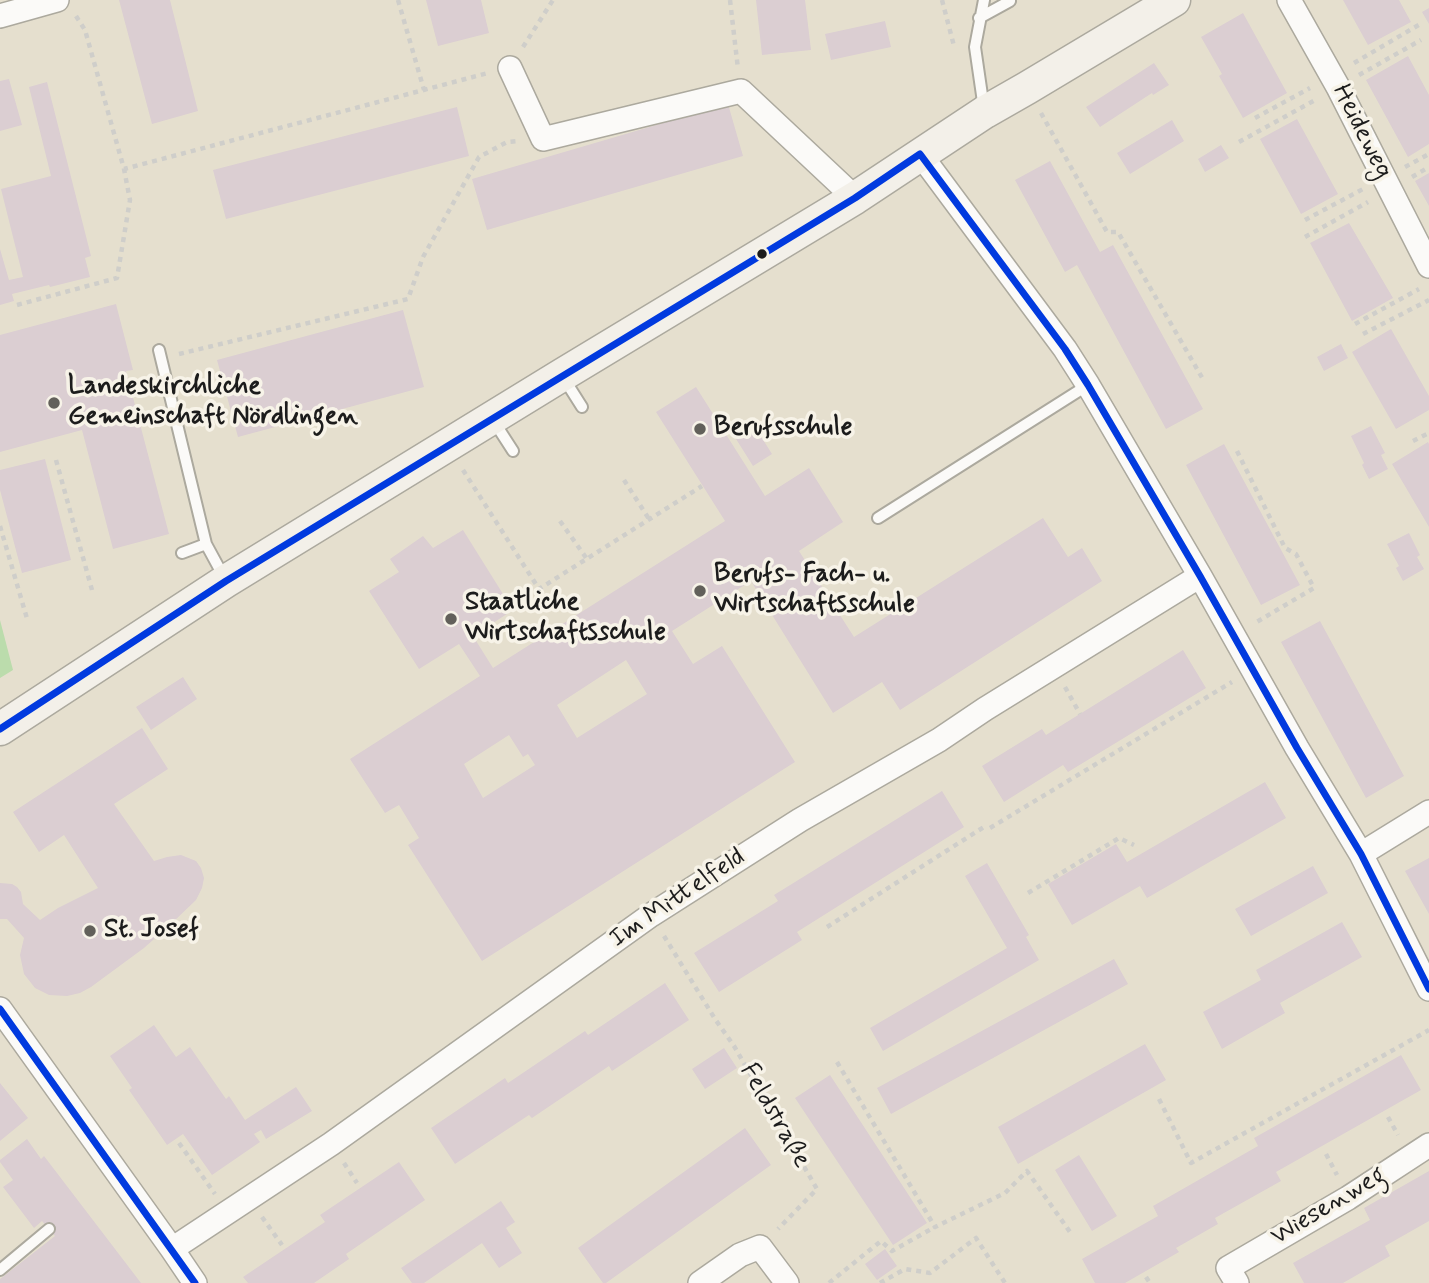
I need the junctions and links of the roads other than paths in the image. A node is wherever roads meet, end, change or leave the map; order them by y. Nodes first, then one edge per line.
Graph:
1 (984, 0) edge
2 (1174, 0) edge
3 (1289, 0) edge
4 (1010, 1) edge
5 (65, 5) edge
6 (0, 16) edge
7 (979, 18) junction
8 (510, 68) road end
9 (985, 111) junction
10 (920, 154) junction
11 (855, 198) junction
12 (1429, 266) edge
13 (160, 354) road end
14 (562, 375) junction
15 (1088, 385) junction
16 (582, 407) dead end
17 (491, 418) junction
18 (513, 451) dead end
19 (878, 518) dead end
20 (206, 544) junction
21 (182, 554) dead end
22 (1200, 576) junction
23 (226, 581) junction
24 (0, 729) edge
25 (1429, 812) edge
26 (1361, 854) junction
27 (1429, 989) edge
28 (0, 1009) edge
29 (1429, 1145) edge
30 (49, 1229) dead end
31 (172, 1249) junction
32 (0, 1270) edge
33 (1233, 1275) edge
34 (195, 1283) edge
35 (700, 1283) edge
36 (787, 1283) edge

1 - 7 lane
2 - 9 street
3 - 12 street, Heideweg
4 - 7 lane
5 - 6 street
7 - 9 lane
8 - 11 street
9 - 10 street
10 - 11 street
10 - 15 street
11 - 14 street
13 - 20 lane
14 - 16 lane
14 - 17 street
15 - 19 lane
15 - 22 street
17 - 18 lane
17 - 23 street
20 - 21 lane
20 - 23 lane
22 - 26 street
22 - 31 street, Im Mittelfeld
23 - 24 street
25 - 26 street
26 - 27 street
28 - 31 street
29 - 33 street, Wiesenweg
30 - 32 lane
31 - 34 street
35 - 36 street

